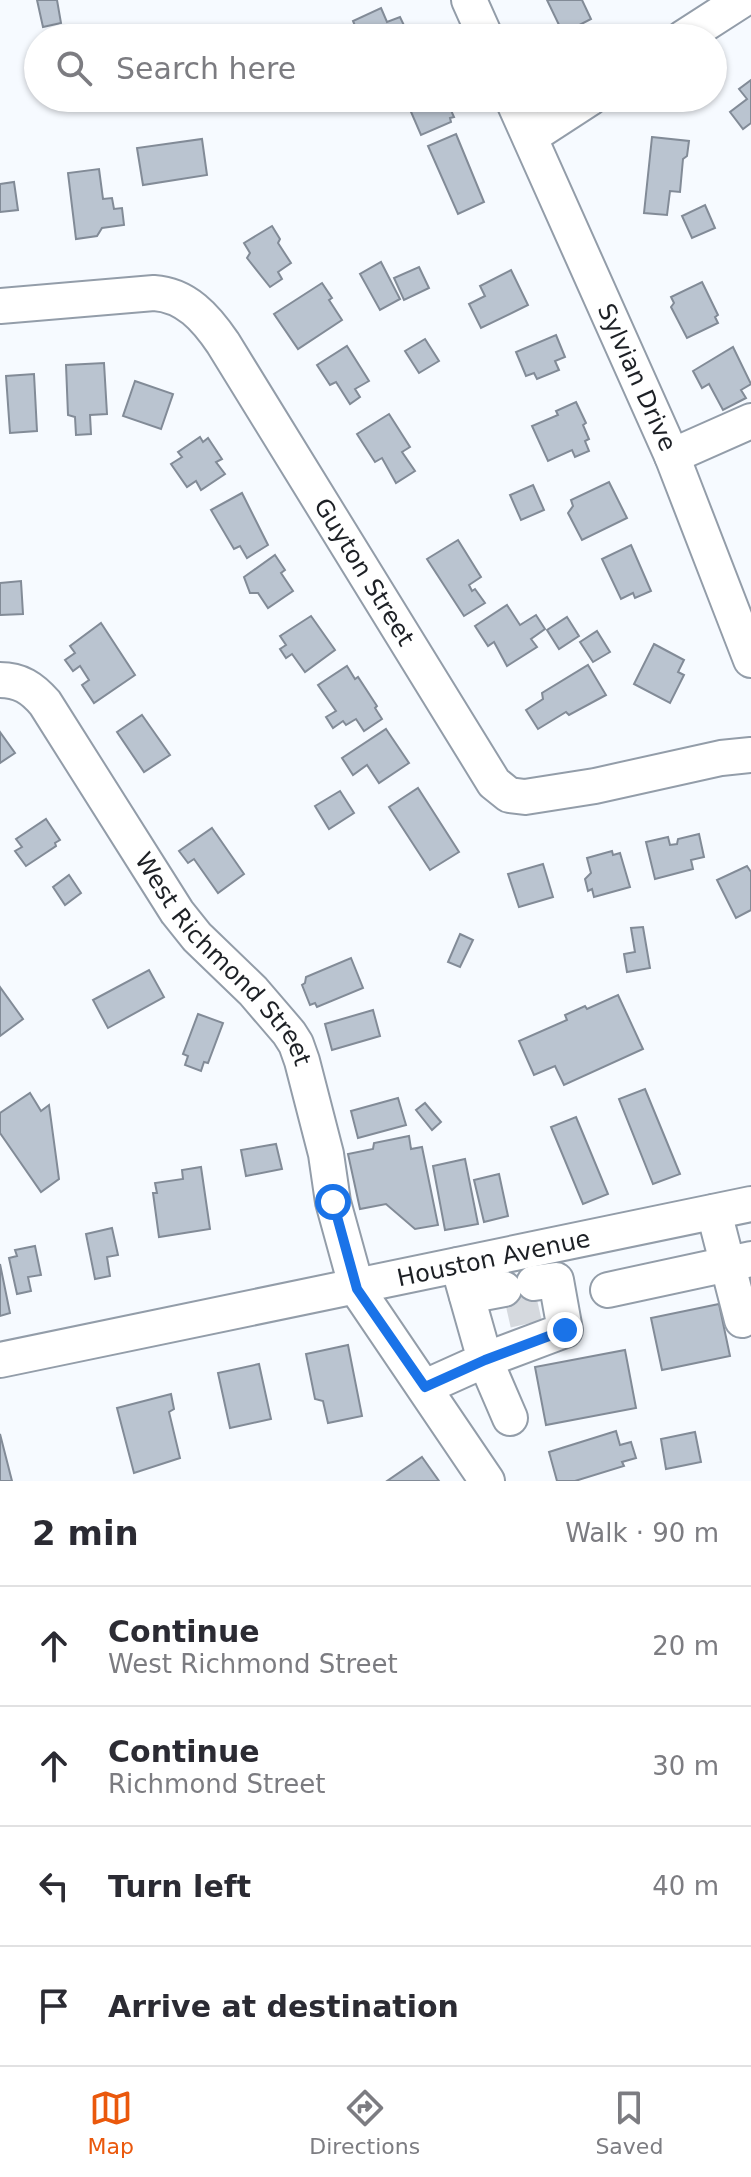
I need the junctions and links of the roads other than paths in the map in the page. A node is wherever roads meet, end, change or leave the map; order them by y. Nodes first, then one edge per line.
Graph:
1 (469, 0) edge
2 (742, 0) edge
3 (480, 24) edge
4 (705, 24) edge
5 (518, 112) edge
6 (568, 112) edge
7 (530, 137) junction
8 (0, 306) edge
9 (751, 421) edge
10 (672, 456) junction
11 (751, 660) edge
12 (0, 680) edge
13 (751, 755) edge
14 (751, 1204) edge
15 (714, 1212) junction
16 (651, 1225) junction
17 (597, 1236) junction
18 (739, 1262) edge
19 (664, 1279) junction
20 (357, 1289) junction
21 (608, 1290) junction
22 (466, 1293) junction
23 (529, 1298) junction
24 (742, 1320) dead end
25 (0, 1360) edge
26 (485, 1360) junction
27 (425, 1387) junction
28 (510, 1418) dead end
29 (487, 1481) edge

1 - 3 street
2 - 4 street
5 - 7 street, Sylvian Drive
6 - 7 street
7 - 10 street, Sylvian Drive
8 - 13 street, Guyton Street
9 - 10 street
10 - 11 street, Sylvian Drive
12 - 20 street, West Richmond Street
14 - 15 street, Houston Avenue
15 - 16 street, Houston Avenue
15 - 18 street
16 - 17 street, Houston Avenue
16 - 19 street
17 - 21 street
17 - 22 street, Houston Avenue
18 - 19 street
18 - 24 street
19 - 21 street
20 - 22 street, Houston Avenue
20 - 25 street, Houston Avenue
20 - 27 street, West Richmond Street
21 - 23 street
22 - 23 street
22 - 26 street
23 - 26 street
26 - 27 street
26 - 28 street
27 - 29 street, West Richmond Street

